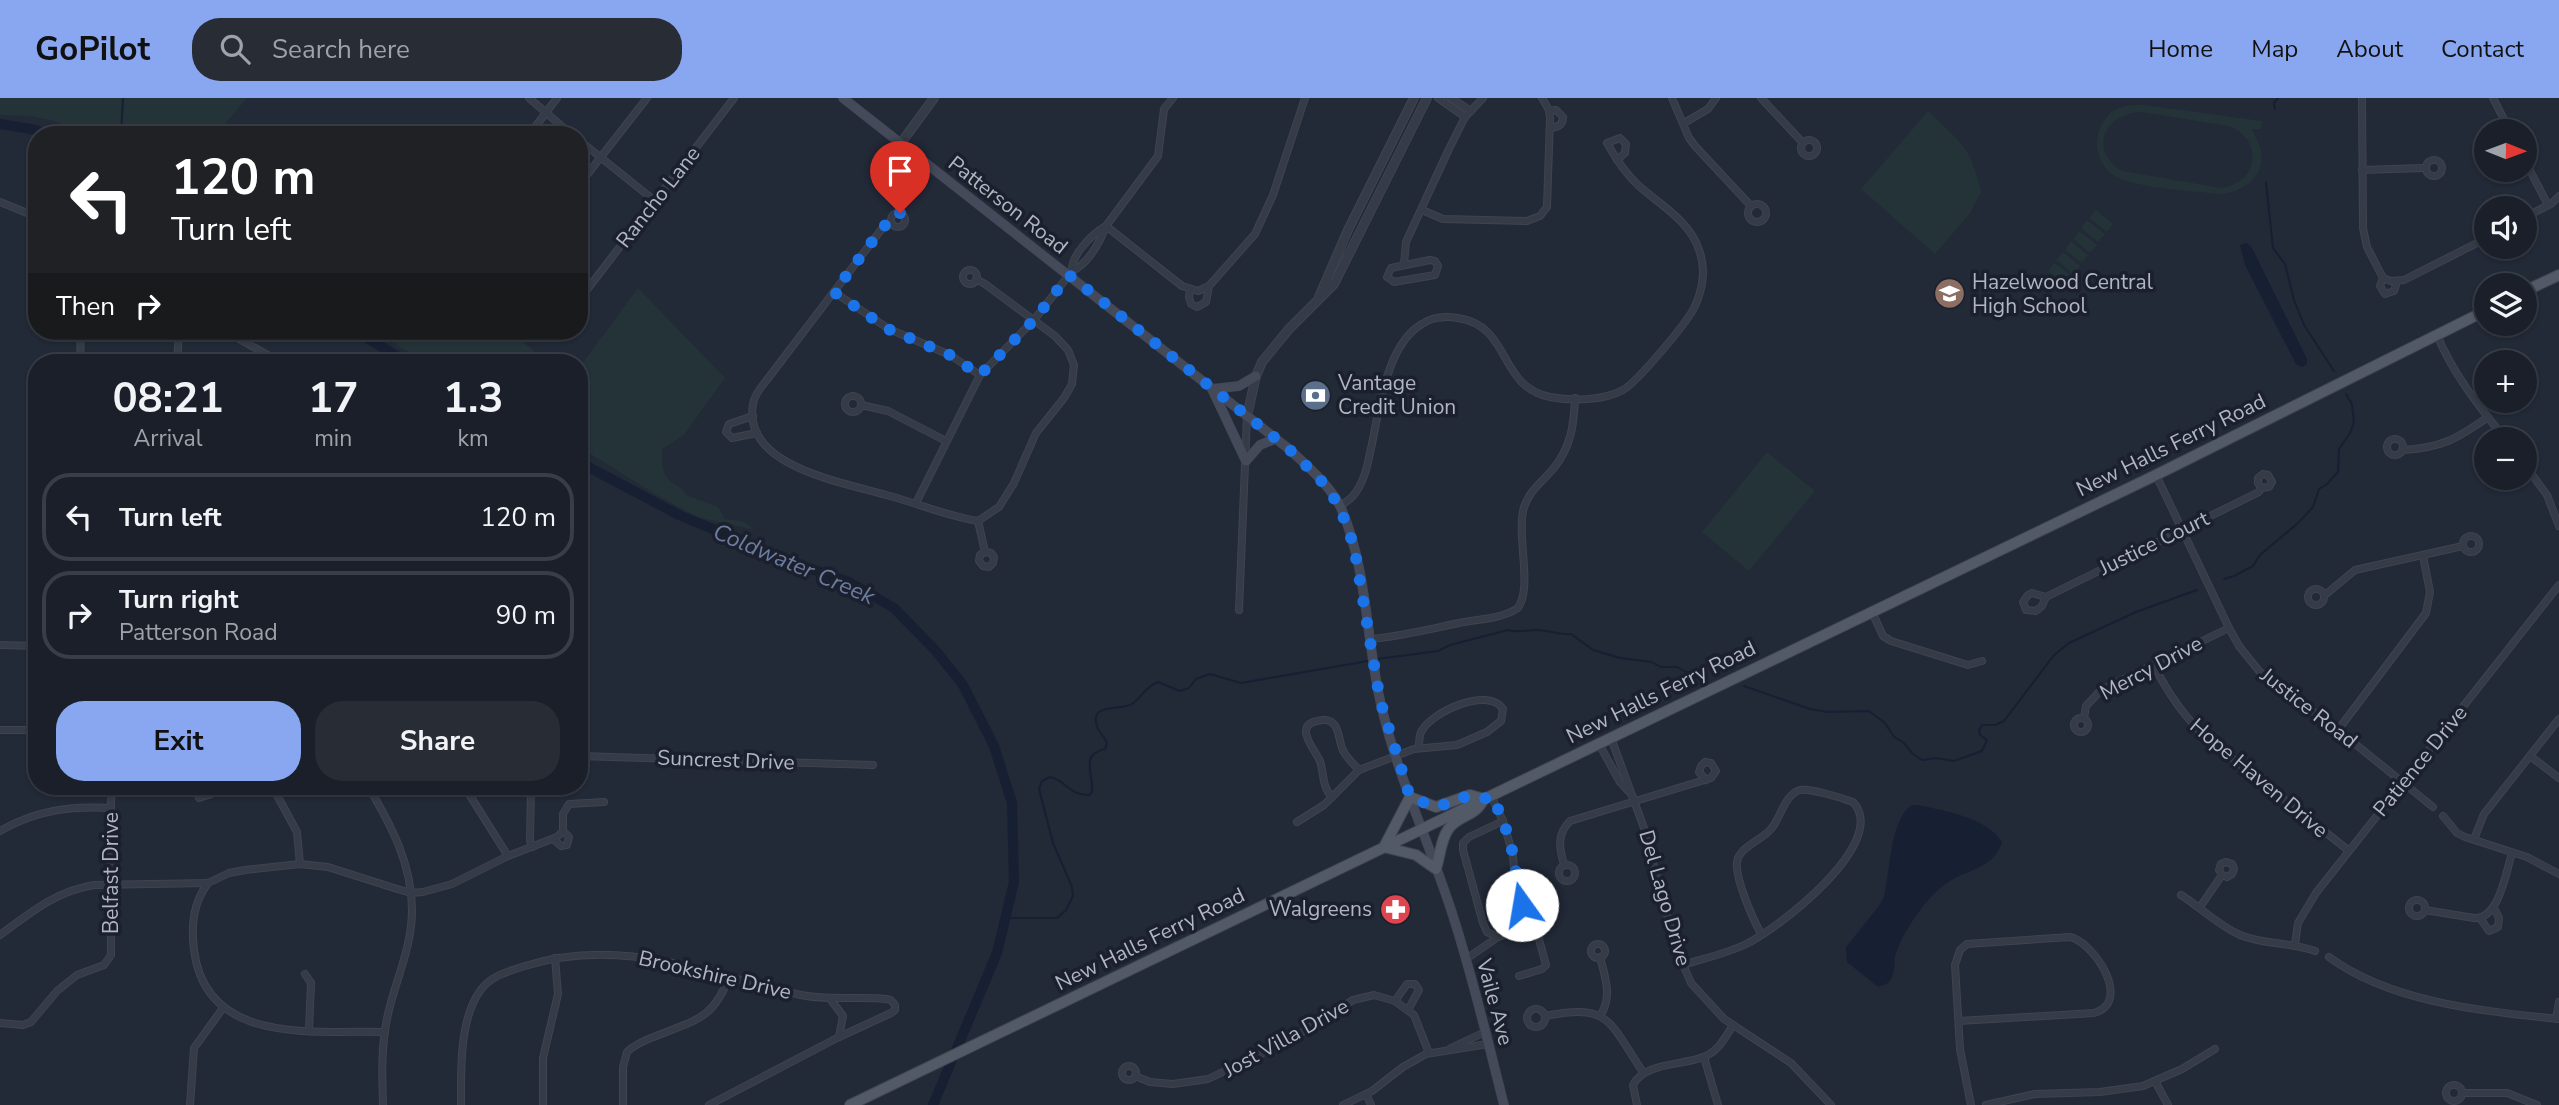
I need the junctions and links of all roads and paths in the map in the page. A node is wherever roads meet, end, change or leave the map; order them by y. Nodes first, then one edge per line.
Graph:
1 (529, 98) edge
2 (557, 98) edge
3 (648, 98) edge
4 (734, 98) edge
5 (843, 98) edge
6 (934, 98) edge
7 (1173, 98) edge
8 (1305, 98) edge
9 (1414, 98) edge
10 (1427, 98) edge
11 (1438, 98) edge
12 (1451, 98) edge
13 (1483, 98) edge
14 (1542, 98) edge
15 (1672, 98) edge
16 (1716, 98) edge
17 (1761, 98) edge
18 (2362, 98) edge
19 (2493, 98) edge
20 (1471, 111) junction
21 (1549, 111) junction
22 (545, 114) junction
23 (1465, 117) junction
24 (2504, 119) edge
25 (1684, 123) junction
26 (536, 126) edge
27 (560, 126) edge
28 (1550, 128) junction
29 (901, 143) junction
30 (1803, 143) dead end
31 (588, 148) edge
32 (601, 158) junction
33 (1617, 160) junction
34 (2424, 168) dead end
35 (2362, 170) junction
36 (588, 175) edge
37 (2537, 182) edge
38 (2559, 196) edge
39 (655, 201) junction
40 (0, 202) edge
41 (2549, 204) junction
42 (1751, 206) dead end
43 (2559, 206) edge
44 (1422, 210) junction
45 (2537, 210) edge
46 (28, 213) edge
47 (891, 222) dead end
48 (1106, 226) junction
49 (2474, 244) edge
50 (1404, 264) junction
51 (1070, 273) junction
52 (2559, 275) edge
53 (2383, 278) junction
54 (976, 279) dead end
55 (2397, 281) junction
56 (2537, 285) edge
57 (1209, 286) junction
58 (588, 288) edge
59 (1190, 289) junction
60 (834, 292) junction
61 (1318, 300) junction
62 (2474, 316) edge
63 (1034, 320) junction
64 (2437, 335) junction
65 (241, 340) edge
66 (263, 353) edge
67 (980, 375) junction
68 (1255, 376) junction
69 (1212, 389) junction
70 (1575, 398) junction
71 (860, 405) dead end
72 (753, 416) junction
73 (1247, 416) junction
74 (2488, 417) junction
75 (2496, 427) edge
76 (757, 432) junction
77 (1275, 439) junction
78 (946, 441) junction
79 (2402, 450) dead end
80 (1246, 461) junction
81 (2156, 475) junction
82 (2537, 481) edge
83 (2261, 488) dead end
84 (916, 503) junction
85 (1340, 507) junction
86 (978, 521) junction
87 (2559, 526) edge
88 (2183, 529) junction
89 (2463, 546) dead end
90 (985, 552) dead end
91 (2423, 556) junction
92 (2559, 585) edge
93 (2325, 595) dead end
94 (2046, 597) dead end
95 (1239, 610) dead end
96 (1871, 612) junction
97 (2229, 628) junction
98 (1372, 641) junction
99 (0, 645) edge
100 (28, 646) edge
101 (1982, 661) dead end
102 (2154, 665) junction
103 (2084, 718) dead end
104 (2559, 719) edge
105 (0, 730) edge
106 (28, 730) edge
107 (2338, 730) junction
108 (1611, 738) junction
109 (1599, 744) junction
110 (1419, 748) junction
111 (588, 756) edge
112 (1396, 756) junction
113 (2530, 756) junction
114 (873, 765) dead end
115 (1359, 770) junction
116 (2559, 778) edge
117 (1706, 780) dead end
118 (2403, 783) junction
119 (112, 795) edge
120 (208, 795) edge
121 (277, 795) edge
122 (373, 795) edge
123 (471, 795) edge
124 (531, 795) edge
125 (1332, 797) junction
126 (1410, 797) junction
127 (1488, 797) junction
128 (199, 798) dead end
129 (1633, 798) junction
130 (604, 802) dead end
131 (2433, 807) dead end
132 (111, 808) junction
133 (2443, 816) dead end
134 (1503, 821) junction
135 (1297, 822) dead end
136 (1421, 830) junction
137 (0, 831) edge
138 (563, 831) junction
139 (552, 839) junction
140 (2474, 839) junction
141 (533, 847) junction
142 (1384, 847) junction
143 (2348, 850) junction
144 (2512, 853) junction
145 (508, 856) junction
146 (300, 864) junction
147 (1564, 864) dead end
148 (1436, 869) junction
149 (2559, 874) edge
150 (2222, 875) dead end
151 (208, 883) junction
152 (110, 885) junction
153 (411, 893) junction
154 (2181, 895) dead end
155 (2200, 907) junction
156 (2494, 908) junction
157 (2425, 910) dead end
158 (2480, 918) junction
159 (1528, 927) junction
160 (1761, 934) junction
161 (0, 935) edge
162 (1498, 937) junction
163 (2295, 944) junction
164 (2315, 951) dead end
165 (1600, 957) dead end
166 (2329, 957) dead end
167 (555, 958) junction
168 (1466, 960) junction
169 (1682, 965) junction
170 (305, 974) dead end
171 (1520, 976) dead end
172 (729, 977) junction
173 (831, 1000) junction
174 (1395, 1001) junction
175 (2559, 1002) edge
176 (223, 1008) junction
177 (1408, 1010) junction
178 (1545, 1016) dead end
179 (1600, 1016) junction
180 (2558, 1019) edge
181 (1959, 1021) junction
182 (0, 1023) edge
183 (1734, 1026) junction
184 (309, 1030) junction
185 (385, 1032) junction
186 (1485, 1032) junction
187 (839, 1037) junction
188 (1488, 1044) junction
189 (1451, 1048) junction
190 (2215, 1049) dead end
191 (1429, 1053) junction
192 (1704, 1057) junction
193 (1643, 1072) junction
194 (1135, 1076) dead end
195 (2155, 1081) junction
196 (2462, 1093) dead end
197 (1366, 1094) junction
198 (190, 1105) edge
199 (383, 1105) edge
200 (461, 1105) edge
201 (543, 1105) edge
202 (623, 1105) edge
203 (709, 1105) edge
204 (850, 1105) edge
205 (1343, 1105) edge
206 (1371, 1105) edge
207 (1504, 1105) edge
208 (1637, 1105) edge
209 (1718, 1105) edge
210 (1831, 1105) edge
211 (1971, 1105) edge
212 (1986, 1105) edge
213 (2168, 1105) edge
214 (2537, 1105) edge

1 - 22 street
2 - 22 street
3 - 32 street
4 - 39 street, Rancho Lane
5 - 29 main road, Patterson Road
6 - 29 street
7 - 48 street
8 - 57 street
9 - 61 street
10 - 61 street
11 - 23 street
12 - 20 street
13 - 20 street
14 - 21 street
15 - 25 street
16 - 25 street
17 - 30 street
18 - 35 street
19 - 24 street
20 - 23 street
21 - 28 street
21 - 28 street
22 - 26 street
22 - 27 street
23 - 44 street
25 - 42 street
28 - 44 street
29 - 51 main road, Patterson Road
31 - 32 street
32 - 36 street
32 - 39 street
33 - 33 street
33 - 70 street
34 - 35 street
35 - 53 street
37 - 41 street
38 - 41 street
39 - 58 street, Rancho Lane
40 - 46 street
41 - 43 street
41 - 45 street
44 - 50 street
47 - 60 street
48 - 51 street
48 - 59 street
49 - 55 street
50 - 50 street
51 - 63 street
51 - 69 main road, Patterson Road
52 - 56 main road
53 - 55 street
53 - 55 street
54 - 63 street
57 - 59 street
57 - 59 street
60 - 67 street
60 - 72 street
61 - 68 street
62 - 64 main road, New Halls Ferry Road
63 - 67 street
63 - 86 street
64 - 74 street
64 - 81 main road, New Halls Ferry Road
65 - 66 street
67 - 78 street
68 - 69 main road
68 - 73 street
69 - 73 main road, Patterson Road
69 - 80 main road
70 - 85 street
70 - 98 street
71 - 78 street
72 - 76 street
72 - 76 street
73 - 77 main road, Patterson Road
73 - 80 street
74 - 75 street
74 - 79 street
76 - 84 street
77 - 80 main road
77 - 85 main road, Patterson Road
78 - 84 street
80 - 95 street
81 - 88 street, Justice Road
81 - 96 main road, New Halls Ferry Road
82 - 87 street
83 - 88 street, Justice Court
84 - 86 street
85 - 98 main road, Patterson Road
86 - 90 street
88 - 94 street, Justice Court
88 - 97 street, Justice Road
89 - 91 street
91 - 93 street
91 - 107 street
92 - 118 street, Patience Drive
96 - 101 street
96 - 108 main road, New Halls Ferry Road
97 - 102 street, Mercy Drive
97 - 107 street, Justice Road
98 - 112 main road, Patterson Road
99 - 100 street
102 - 103 street, Mercy Drive
102 - 143 street, Hope Haven Drive
104 - 113 street
105 - 106 street
107 - 118 street, Justice Road
108 - 109 main road, New Halls Ferry Road
108 - 129 street, Del Lago Drive
109 - 127 main road, New Halls Ferry Road
109 - 129 street, Del Lago Drive
110 - 110 street
110 - 112 street
111 - 114 street, Suncrest Drive
112 - 115 street
112 - 126 main road, Patterson Road
113 - 116 street
113 - 140 street
115 - 125 street
115 - 125 street
117 - 129 street
118 - 131 street, Justice Road
118 - 143 street, Patience Drive
119 - 132 street, Belfast Drive
120 - 128 street
121 - 146 street
122 - 153 street
123 - 145 street
124 - 141 street
125 - 135 street
126 - 127 main road
126 - 136 main road, Patterson Road
126 - 142 main road
127 - 134 street
127 - 136 main road, New Halls Ferry Road
127 - 148 main road
129 - 147 street
129 - 169 street, Del Lago Drive
130 - 138 street
132 - 137 street
132 - 152 street, Belfast Drive
133 - 140 street
134 - 159 street
134 - 162 street
136 - 142 main road, New Halls Ferry Road
136 - 148 main road, Vaile Ave
138 - 139 street
138 - 139 street
139 - 141 street
140 - 144 street
141 - 145 street
142 - 148 main road
142 - 204 main road, New Halls Ferry Road
143 - 163 street, Patience Drive
144 - 149 street
144 - 156 street
145 - 153 street
146 - 151 street
146 - 153 street
148 - 168 main road, Vaile Ave
150 - 155 street
151 - 152 street
151 - 176 street
152 - 161 street
152 - 182 street, Belfast Drive
153 - 185 street
154 - 155 street
155 - 163 street
156 - 158 street
156 - 158 street
157 - 158 street
159 - 162 street
159 - 171 street
160 - 160 street
160 - 169 street
162 - 168 street
163 - 164 street
165 - 179 street
166 - 180 street
167 - 172 street, Brookshire Drive
167 - 200 street, Brookshire Drive
167 - 201 street
168 - 186 main road, Vaile Ave
169 - 183 street, Del Lago Drive
170 - 184 street
172 - 173 street, Brookshire Drive
172 - 202 street
173 - 187 street
173 - 187 street, Brookshire Drive
174 - 177 street, Jost Villa Drive
174 - 177 street
174 - 194 street, Jost Villa Drive
175 - 180 street
176 - 184 street
176 - 198 street
177 - 191 street, Jost Villa Drive
178 - 179 street
179 - 193 street
181 - 181 street
181 - 211 street
183 - 192 street
183 - 210 street, Del Lago Drive
184 - 185 street
185 - 199 street
186 - 188 main road, Vaile Ave
186 - 189 street
187 - 203 street
188 - 189 street
188 - 207 main road, Vaile Ave
189 - 191 street
190 - 195 street
191 - 197 street
192 - 193 street
192 - 209 street
193 - 208 street
195 - 212 street
195 - 213 street
196 - 214 street
197 - 205 street
197 - 206 street

